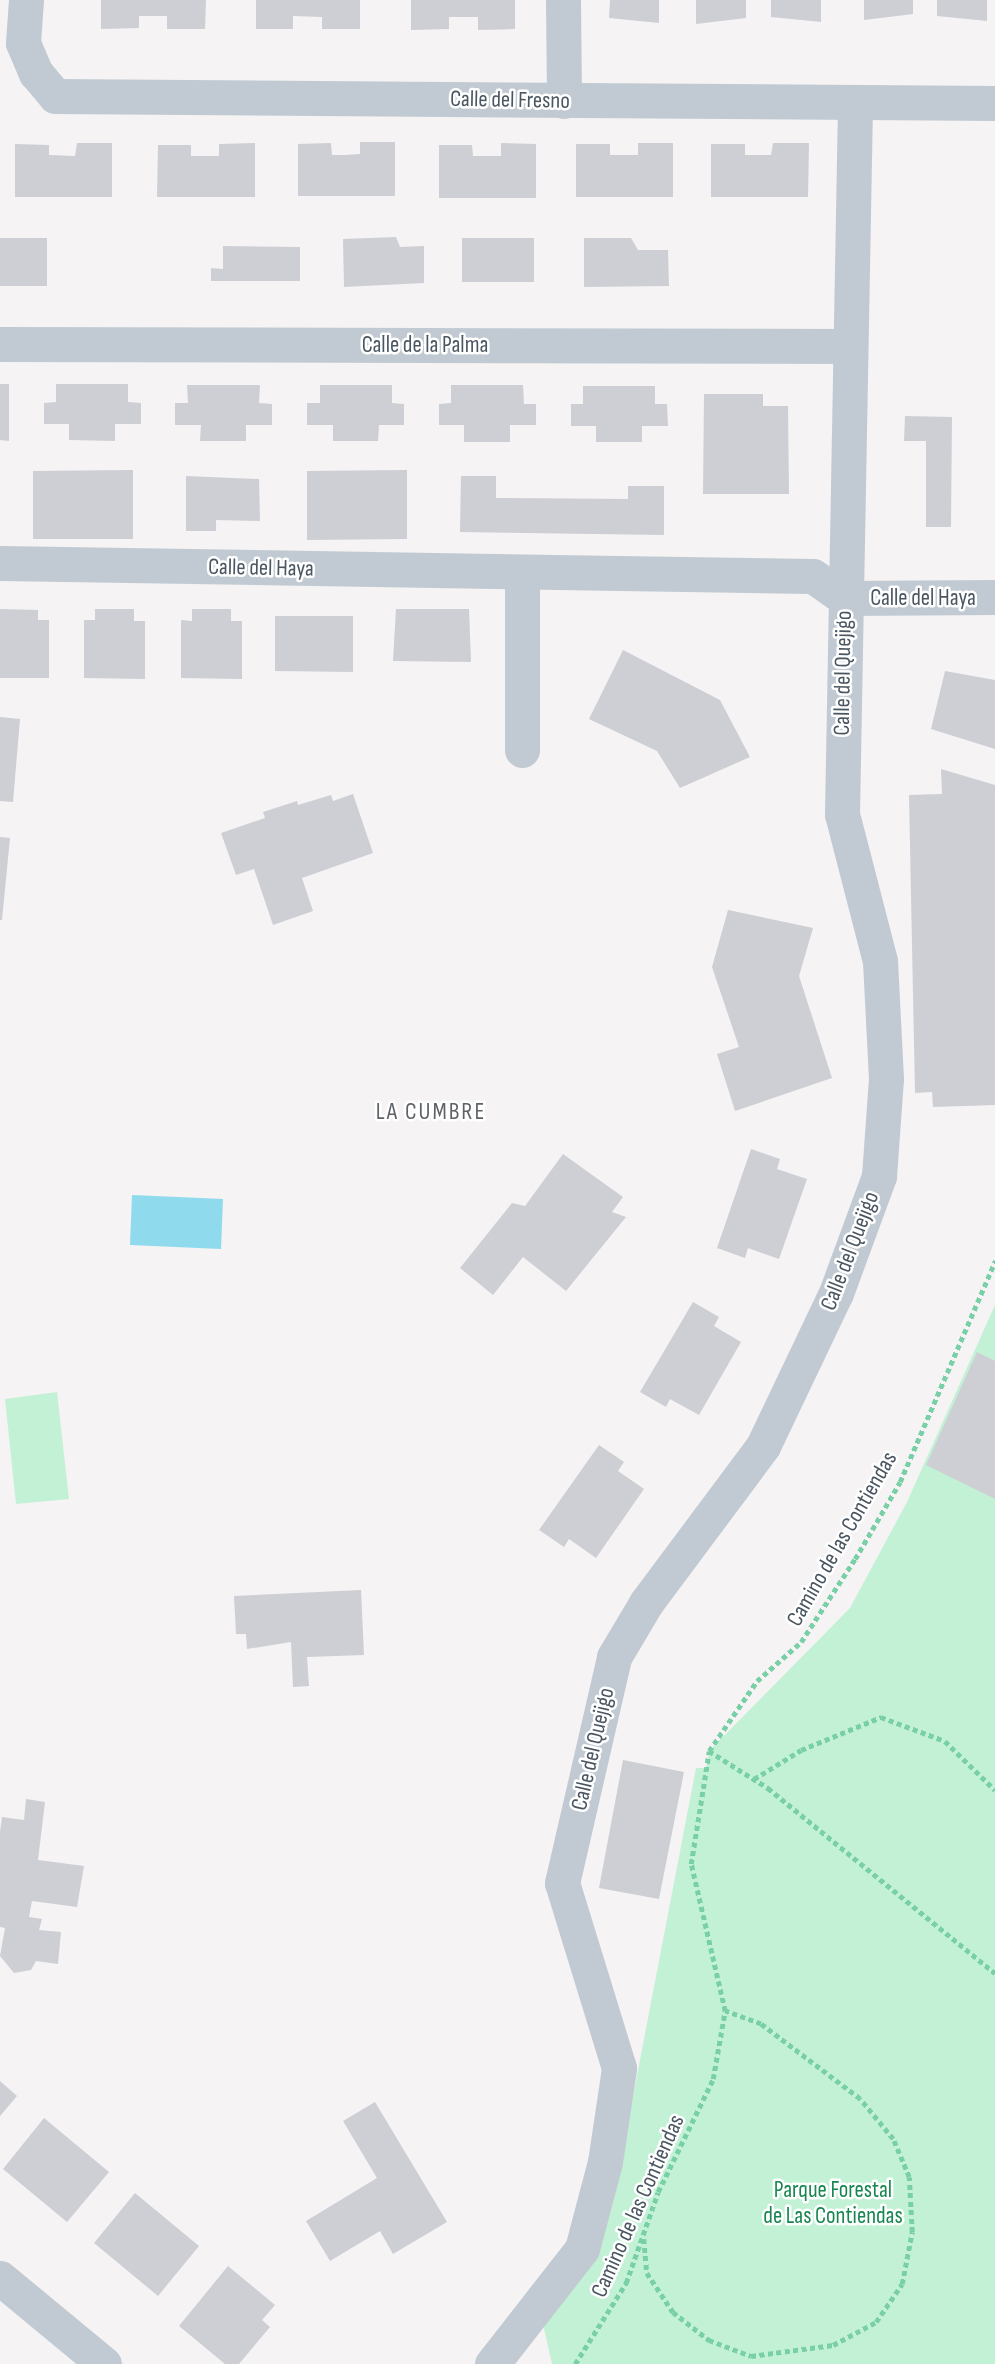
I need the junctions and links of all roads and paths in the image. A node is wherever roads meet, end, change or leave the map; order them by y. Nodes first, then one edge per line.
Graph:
1 (26, 0) edge
2 (563, 0) edge
3 (564, 100) junction
4 (855, 103) junction
5 (995, 103) edge
6 (0, 344) edge
7 (849, 346) junction
8 (0, 564) edge
9 (523, 572) junction
10 (995, 597) edge
11 (844, 598) junction
12 (522, 751) dead end
13 (995, 1261) edge
14 (709, 1751) junction
15 (754, 1779) junction
16 (995, 1790) edge
17 (995, 1972) edge
18 (725, 2011) junction
19 (643, 2238) junction
20 (0, 2278) edge
21 (104, 2364) edge
22 (492, 2364) edge
23 (575, 2364) edge

1 - 3 street, Calle del Fresno
2 - 3 street
3 - 4 street, Calle del Fresno
4 - 5 street, Calle del Fresno
4 - 7 street, Calle del Quejigo
6 - 7 street, Calle de la Palma
7 - 11 street, Calle del Quejigo
8 - 9 street, Calle del Haya
9 - 11 street, Calle del Haya
9 - 12 street
10 - 11 street, Calle del Haya
11 - 22 street, Calle del Quejigo
13 - 14 path, Camino de las Contiendas
14 - 15 path
14 - 18 path, Camino de las Contiendas
15 - 16 path
15 - 17 path
18 - 19 path, Camino de las Contiendas
18 - 19 path
19 - 23 path, Camino de las Contiendas
20 - 21 street

